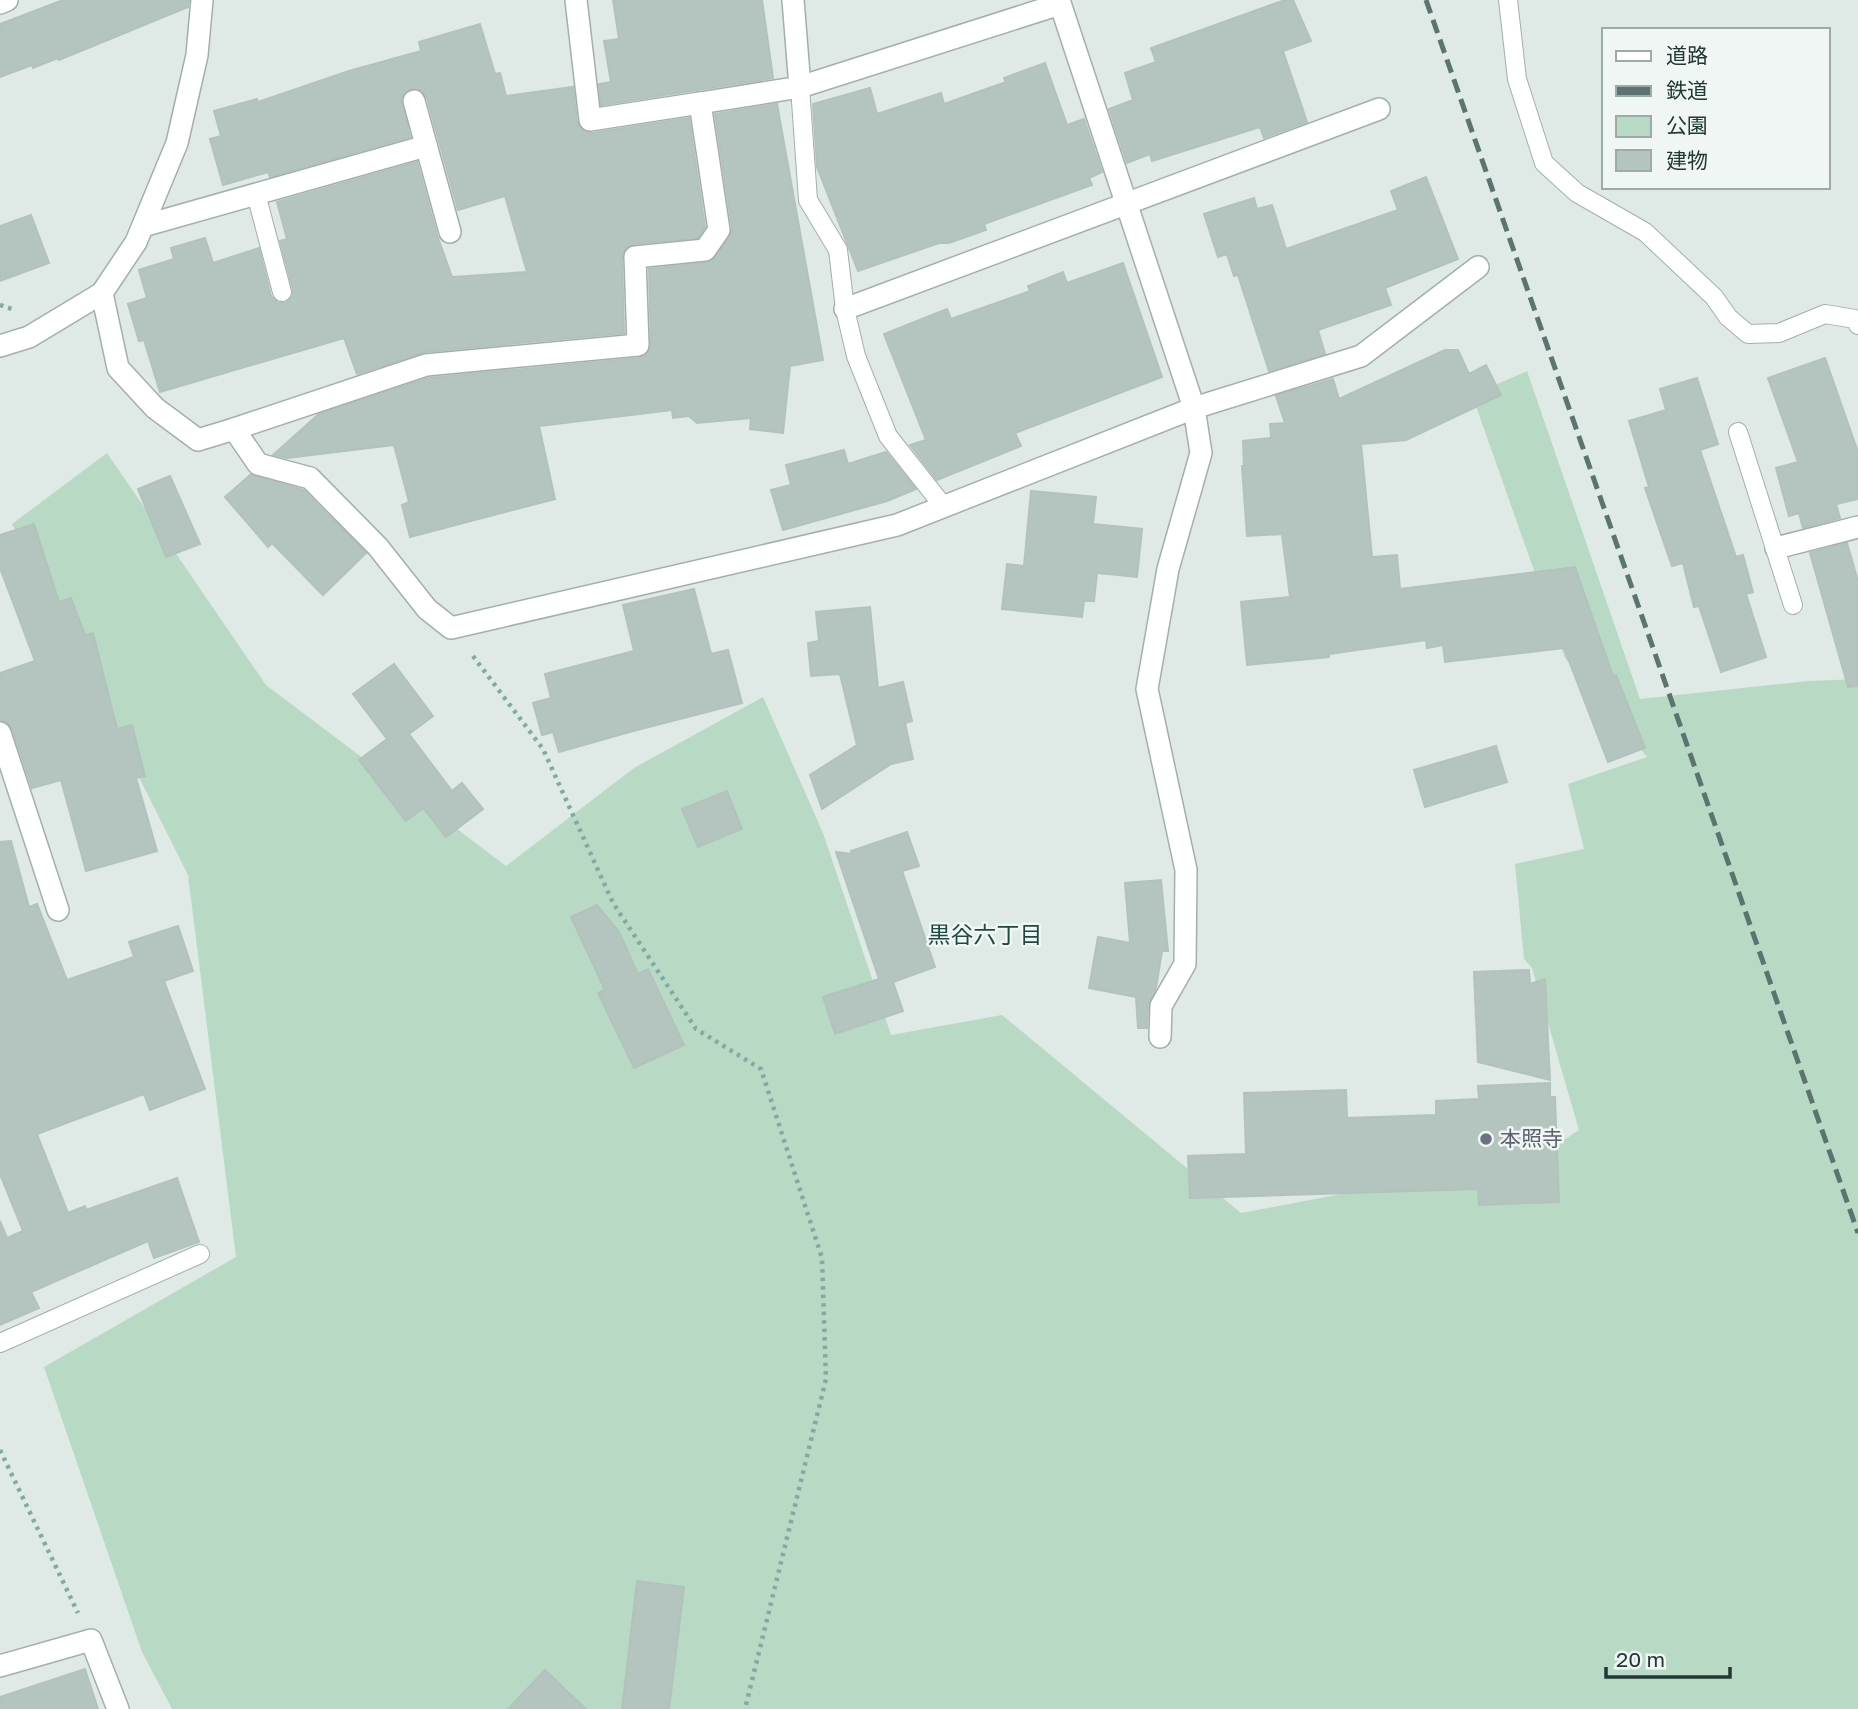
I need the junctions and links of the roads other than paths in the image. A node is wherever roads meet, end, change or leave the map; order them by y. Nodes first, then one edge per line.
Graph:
1 (7, 0) edge
2 (202, 0) edge
3 (576, 0) edge
4 (793, 0) edge
5 (1507, 0) edge
6 (1059, 2) edge
7 (0, 3) edge
8 (800, 87) junction
9 (414, 101) dead end
10 (700, 103) junction
11 (1379, 108) dead end
12 (426, 146) junction
13 (256, 194) junction
14 (1125, 204) junction
15 (143, 226) junction
16 (450, 232) dead end
17 (1478, 267) dead end
18 (282, 292) dead end
19 (102, 293) junction
20 (845, 309) junction
21 (1858, 325) edge
22 (0, 346) edge
23 (1194, 408) junction
24 (234, 429) junction
25 (1738, 432) dead end
26 (944, 507) junction
27 (1858, 527) edge
28 (1776, 548) junction
29 (1793, 604) dead end
30 (0, 733) edge
31 (58, 910) dead end
32 (1160, 1037) dead end
33 (200, 1254) dead end
34 (0, 1343) edge
35 (0, 1666) edge
36 (118, 1709) edge

1 - 7 street
2 - 15 street
3 - 10 street
4 - 8 street
5 - 21 lane
6 - 8 street
6 - 14 street
8 - 10 street
8 - 20 lane
9 - 12 street
10 - 24 street
11 - 14 street
12 - 13 street
12 - 16 street
13 - 15 street
13 - 18 lane
14 - 20 street
14 - 23 street
15 - 19 street
17 - 23 street
19 - 22 street
19 - 24 street
20 - 26 lane
23 - 26 street
23 - 32 street
24 - 26 street
25 - 28 lane
27 - 28 street
28 - 29 lane
30 - 31 street
33 - 34 lane
35 - 36 street

